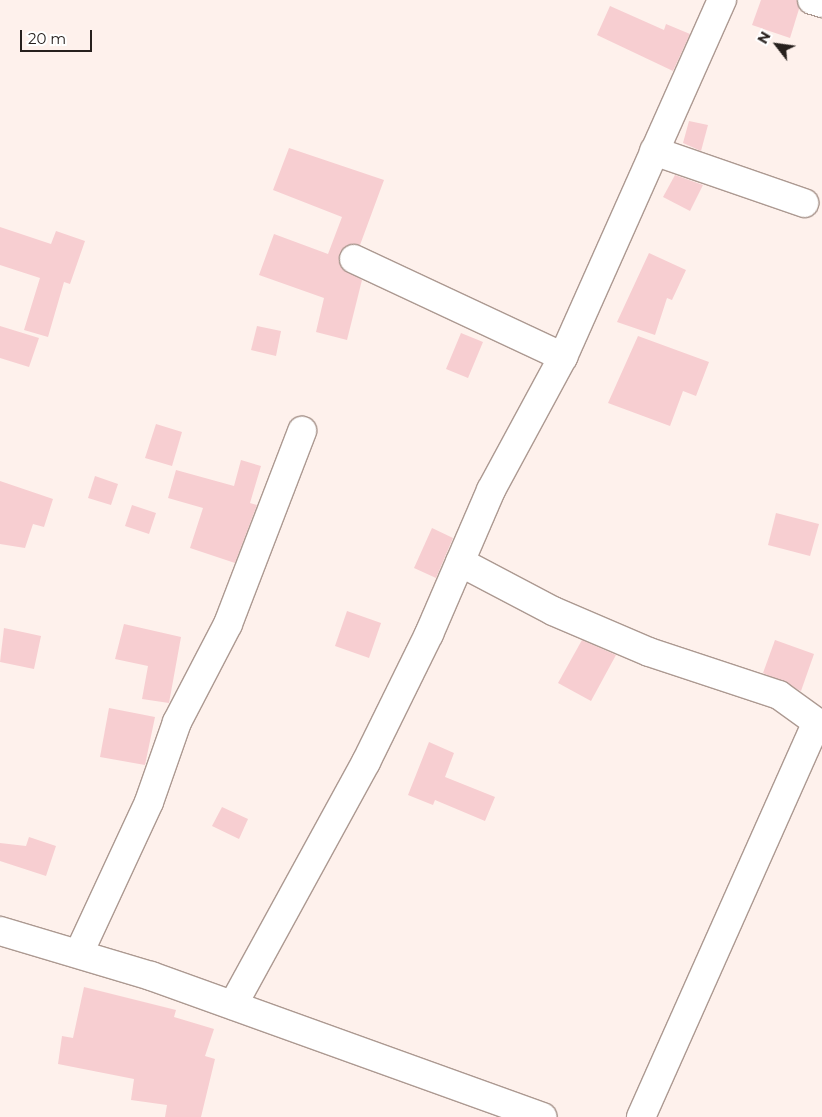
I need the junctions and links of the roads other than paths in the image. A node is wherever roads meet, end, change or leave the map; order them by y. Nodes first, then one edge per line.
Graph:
1 (722, 0) edge
2 (812, 0) edge
3 (822, 3) edge
4 (654, 151) junction
5 (804, 203) dead end
6 (354, 259) dead end
7 (563, 356) junction
8 (302, 431) dead end
9 (460, 562) junction
10 (820, 724) edge
11 (0, 930) edge
12 (79, 953) junction
13 (233, 1005) junction
14 (542, 1117) edge
15 (641, 1117) edge

1 - 4 street
2 - 3 street
4 - 5 street
4 - 7 street
6 - 7 street
7 - 9 street
8 - 12 street
9 - 10 street
9 - 13 street
10 - 15 street
11 - 12 street
12 - 13 street
13 - 14 street

